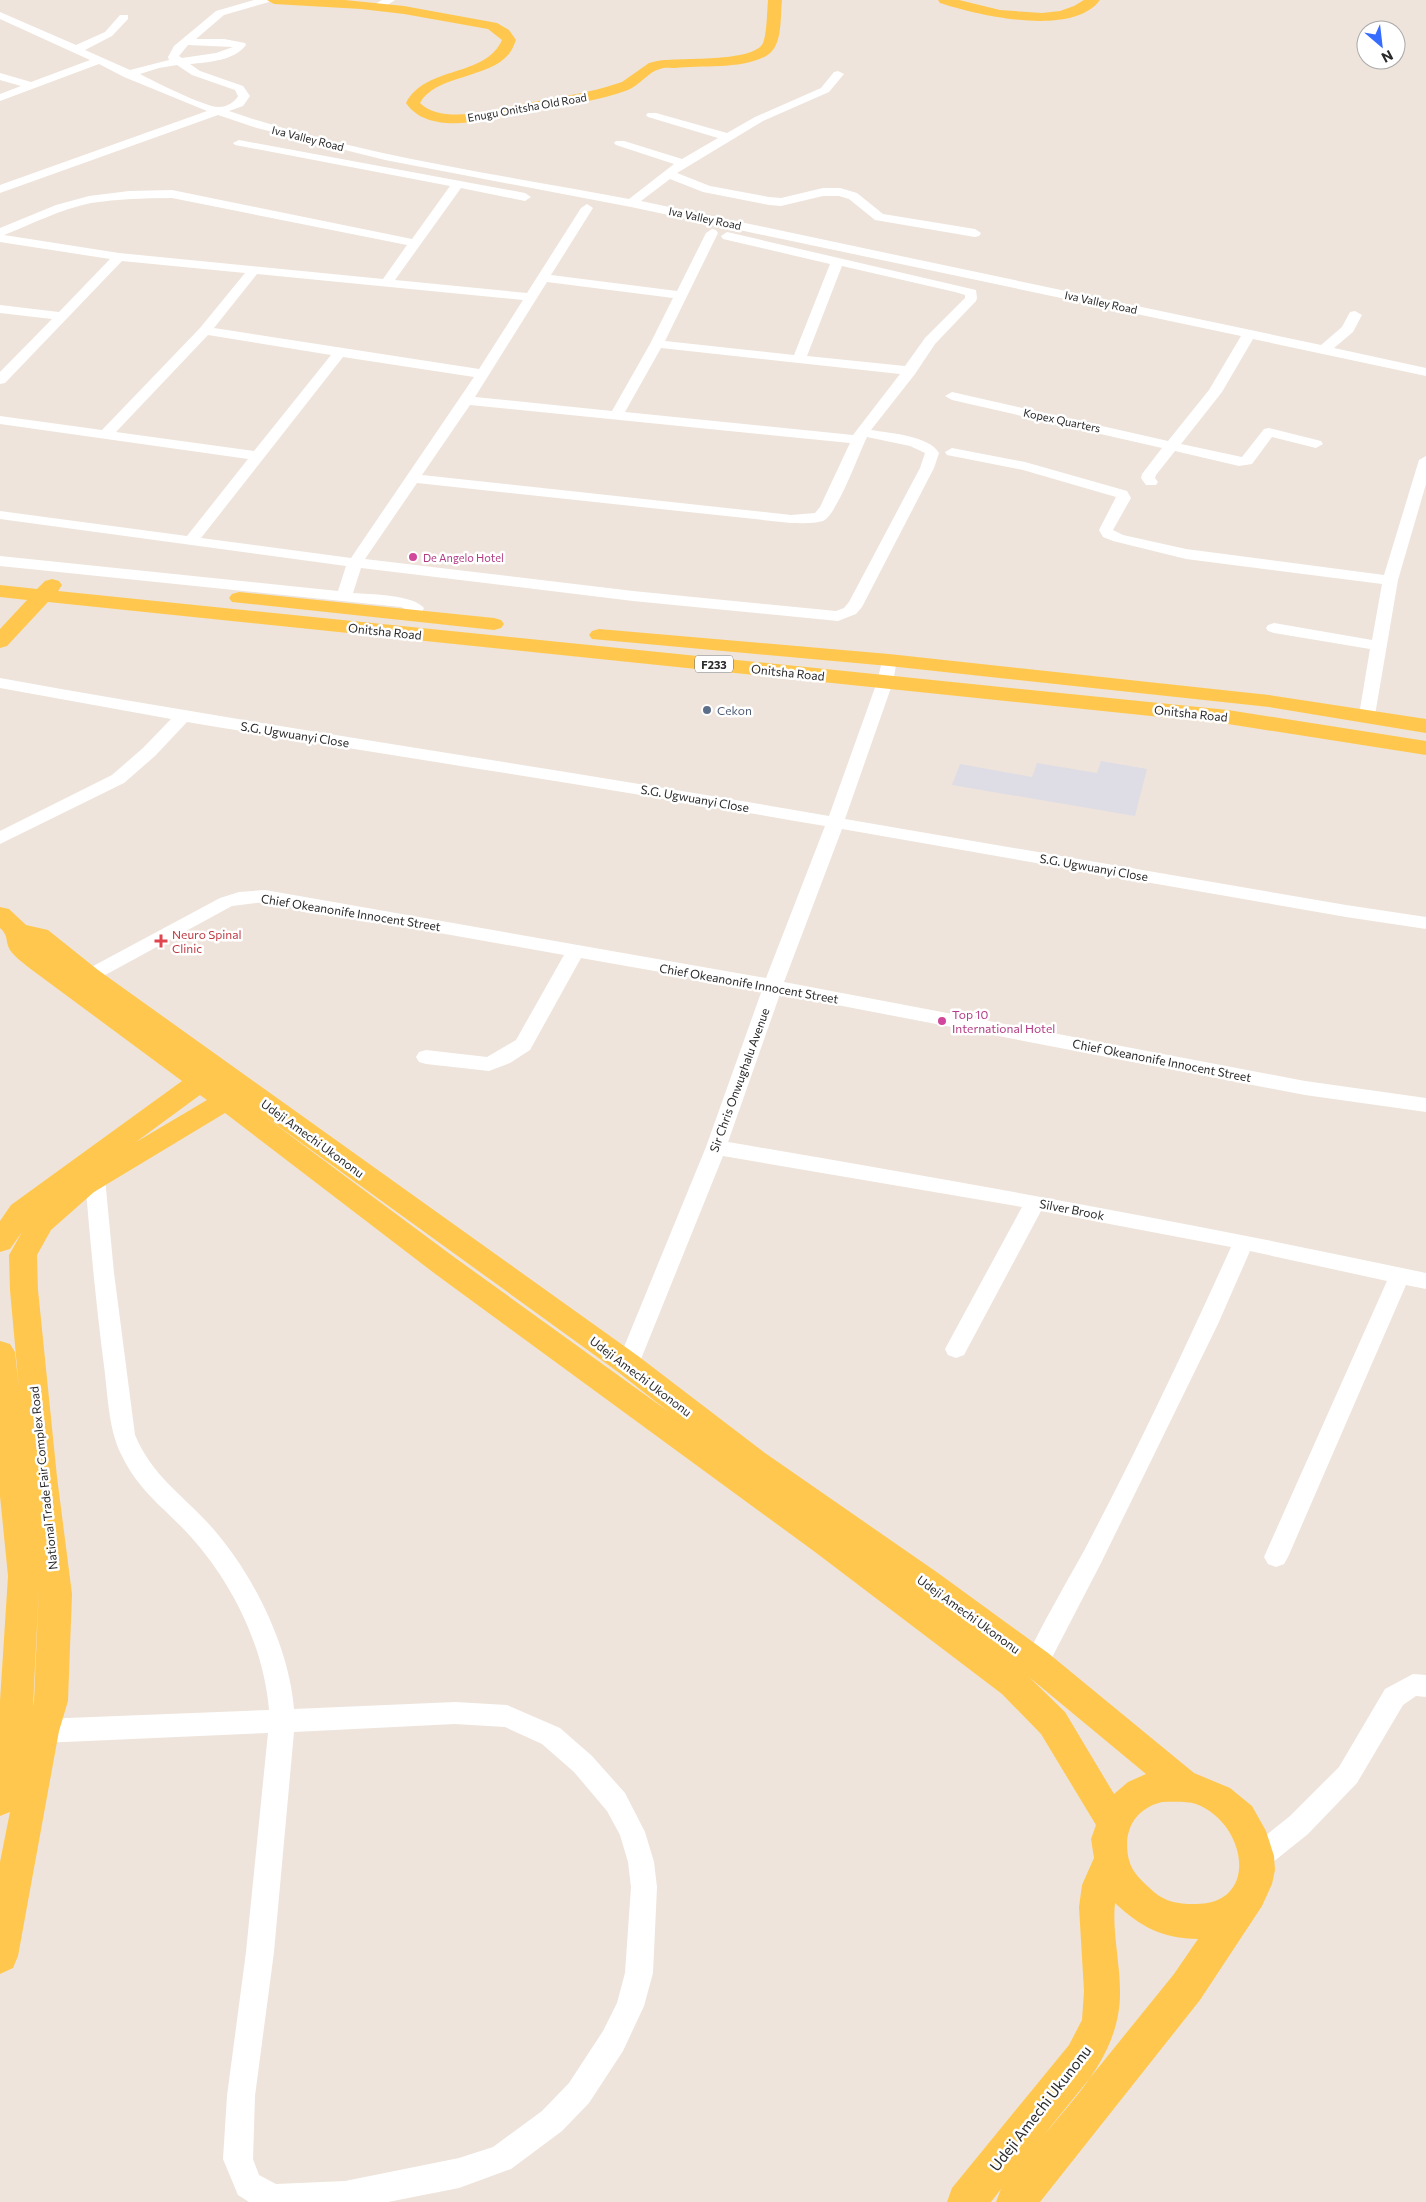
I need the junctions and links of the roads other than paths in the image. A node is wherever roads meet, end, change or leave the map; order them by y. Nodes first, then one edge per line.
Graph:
1 (265, 0) edge
2 (274, 0) edge
3 (775, 0) edge
4 (944, 0) edge
5 (1092, 0) edge
6 (337, 2) edge
7 (384, 3) edge
8 (0, 15) edge
9 (124, 17) dead end
10 (185, 42) junction
11 (76, 49) junction
12 (100, 60) junction
13 (177, 61) junction
14 (838, 74) dead end
15 (128, 75) junction
16 (0, 76) edge
17 (31, 86) junction
18 (0, 98) edge
19 (217, 113) junction
20 (652, 115) dead end
21 (728, 136) junction
22 (239, 143) dead end
23 (620, 143) dead end
24 (683, 162) junction
25 (668, 174) junction
26 (457, 185) junction
27 (0, 189) edge
28 (541, 200) dead end
29 (631, 203) junction
30 (587, 208) dead end
31 (0, 232) edge
32 (975, 233) dead end
33 (0, 238) edge
34 (415, 243) junction
35 (119, 257) junction
36 (837, 263) junction
37 (253, 271) junction
38 (544, 278) junction
39 (386, 283) junction
40 (681, 295) junction
41 (532, 297) junction
42 (0, 308) edge
43 (1355, 315) dead end
44 (62, 316) junction
45 (205, 331) junction
46 (1248, 335) junction
47 (657, 344) junction
48 (1323, 351) junction
49 (340, 352) junction
50 (799, 360) junction
51 (910, 370) junction
52 (1426, 372) edge
53 (482, 374) junction
54 (0, 380) edge
55 (952, 396) dead end
56 (466, 400) junction
57 (616, 415) junction
58 (0, 420) edge
59 (106, 434) junction
60 (860, 436) junction
61 (1316, 444) dead end
62 (1172, 445) junction
63 (952, 452) dead end
64 (257, 456) junction
65 (1426, 460) edge
66 (412, 478) junction
67 (1151, 482) dead end
68 (0, 515) edge
69 (190, 540) junction
70 (0, 561) edge
71 (355, 563) junction
72 (0, 573) edge
73 (58, 580) junction
74 (1390, 580) junction
75 (0, 591) edge
76 (42, 595) junction
77 (344, 595) junction
78 (413, 616) junction
79 (1274, 628) dead end
80 (0, 642) edge
81 (1378, 646) junction
82 (889, 660) junction
83 (885, 682) junction
84 (0, 683) edge
85 (183, 716) junction
86 (1367, 716) junction
87 (1426, 726) edge
88 (1426, 748) edge
89 (834, 823) junction
90 (0, 838) edge
91 (1426, 923) edge
92 (7, 925) edge
93 (575, 952) junction
94 (89, 976) junction
95 (773, 986) junction
96 (426, 1057) dead end
97 (209, 1075) junction
98 (237, 1095) junction
99 (1426, 1105) edge
100 (716, 1147) junction
101 (95, 1178) junction
102 (1035, 1202) junction
103 (0, 1242) edge
104 (1244, 1242) junction
105 (1399, 1277) junction
106 (1426, 1281) edge
107 (956, 1349) dead end
108 (0, 1352) edge
109 (628, 1364) junction
110 (745, 1469) junction
111 (1276, 1557) dead end
112 (1036, 1664) junction
113 (1426, 1686) edge
114 (282, 1721) junction
115 (42, 1731) junction
116 (1185, 1786) junction
117 (0, 1800) edge
118 (1113, 1823) junction
119 (1258, 1858) junction
120 (1110, 1860) junction
121 (1240, 1906) junction
122 (0, 1956) edge
123 (966, 2202) edge
124 (1015, 2202) edge

1 - 10 street
2 - 6 main road, Enugu Onitsha Old Road
3 - 7 main road, Enugu Onitsha Old Road
4 - 5 main road
6 - 7 main road, Enugu Onitsha Old Road
8 - 11 street, Iva Valley Road
9 - 11 street
10 - 13 street
10 - 13 street
11 - 12 street, Iva Valley Road
12 - 15 street, Iva Valley Road
12 - 17 street
13 - 15 street
13 - 19 street
14 - 21 street
15 - 19 street, Iva Valley Road
16 - 17 street
17 - 18 street
19 - 27 street
19 - 29 street, Iva Valley Road
20 - 21 street
21 - 24 street
22 - 26 street
23 - 24 street
24 - 25 street
25 - 29 street
25 - 32 street
26 - 28 street
26 - 34 street
29 - 46 street, Iva Valley Road
30 - 38 street
31 - 34 street
33 - 35 street
34 - 39 street
35 - 37 street
35 - 44 street
36 - 40 street
36 - 50 street
36 - 51 street
37 - 39 street
37 - 45 street
38 - 40 street
38 - 41 street
39 - 41 street
40 - 47 street
41 - 53 street
42 - 44 street
43 - 48 street
44 - 54 street
45 - 49 street
45 - 59 street
46 - 48 street, Iva Valley Road
46 - 62 street
47 - 50 street
47 - 57 street
48 - 52 street, Iva Valley Road
49 - 53 street
49 - 64 street
50 - 51 street
51 - 60 street
53 - 56 street
55 - 62 street, Kopex Quarters
56 - 57 street
56 - 66 street
57 - 60 street
58 - 59 street
59 - 64 street
60 - 66 street
60 - 71 street
61 - 62 street, Kopex Quarters
62 - 67 street
63 - 74 street
64 - 69 street
65 - 74 street
66 - 71 street
68 - 69 street
69 - 71 street
70 - 77 street
71 - 77 street
72 - 73 main road, Onitsha Road / F233
73 - 76 main road
73 - 78 main road, Onitsha Road / F233
74 - 81 street
75 - 76 main road, Onitsha Road / F233
76 - 80 main road
76 - 83 main road, Onitsha Road / F233
77 - 78 street
78 - 82 main road, Onitsha Road / F233
79 - 81 street
81 - 86 street
82 - 83 street, Sir Chris Onwughalu Avenue
82 - 86 main road, Onitsha Road / F233
83 - 88 main road, Onitsha Road / F233
83 - 89 street, Sir Chris Onwughalu Avenue
84 - 85 street, S.G. Ugwuanyi Close
85 - 89 street, S.G. Ugwuanyi Close
85 - 90 street
86 - 87 main road, Onitsha Road / F233
89 - 91 street, S.G. Ugwuanyi Close
89 - 95 street, Sir Chris Onwughalu Avenue
92 - 94 main road, Udeji Amechi Ukononu
92 - 97 main road
93 - 94 street, Chief Okeanonife Innocent Street
93 - 95 street, Chief Okeanonife Innocent Street
93 - 96 street
94 - 97 main road, Udeji Amechi Ukononu
95 - 99 street, Chief Okeanonife Innocent Street
95 - 100 street, Sir Chris Onwughalu Avenue
97 - 98 main road, Udeji Amechi Ukononu
97 - 103 main road
98 - 101 main road, National Trade Fair Complex Road
98 - 109 main road, Udeji Amechi Ukononu
98 - 110 main road, Udeji Amechi Ukononu
100 - 102 street, Silver Brook
100 - 109 street, Sir Chris Onwughalu Avenue
101 - 114 street
101 - 115 main road, National Trade Fair Complex Road
102 - 104 street, Silver Brook
102 - 107 street
104 - 105 street, Silver Brook
104 - 112 street
105 - 106 street, Silver Brook
105 - 111 street
108 - 117 main road
109 - 110 main road, Udeji Amechi Ukononu
110 - 112 main road, Udeji Amechi Ukononu
110 - 118 main road, Udeji Amechi Ukononu
112 - 116 main road, Udeji Amechi Ukononu
113 - 119 street
114 - 114 street
114 - 115 street
115 - 122 main road, National Trade Fair Complex Road
116 - 118 main road
116 - 119 main road
118 - 120 main road
119 - 121 main road
120 - 121 main road
120 - 123 main road, Udeji Amechi Ukunonu
121 - 124 main road

